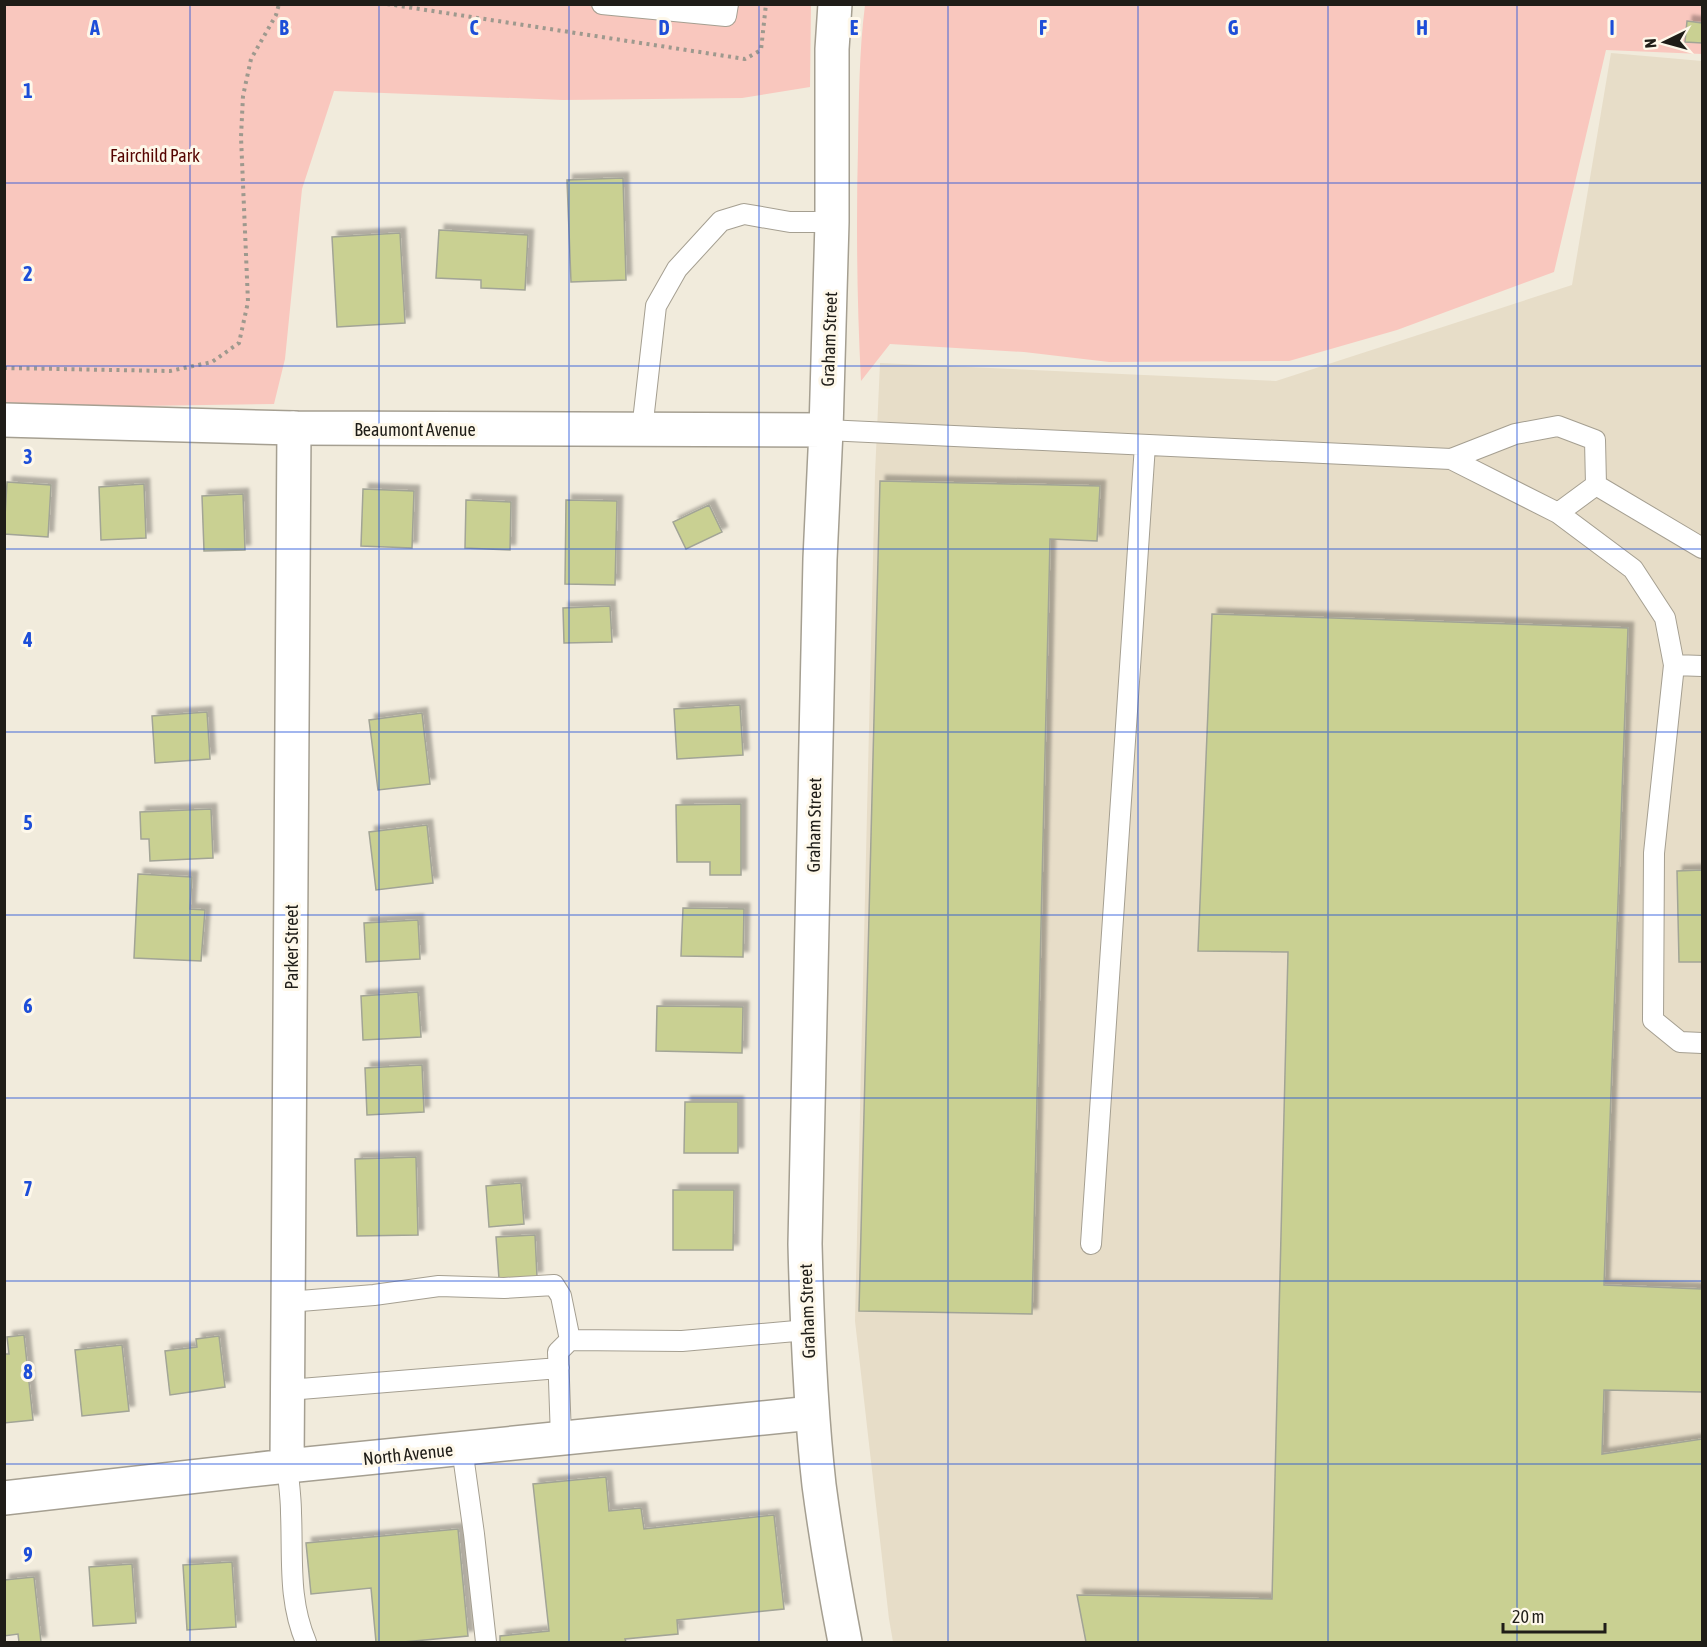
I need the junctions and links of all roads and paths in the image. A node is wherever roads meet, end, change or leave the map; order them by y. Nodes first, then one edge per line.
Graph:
1 (279, 4) edge
2 (602, 4) edge
3 (728, 4) edge
4 (835, 4) edge
5 (832, 222) junction
6 (4, 368) edge
7 (4, 420) edge
8 (294, 428) junction
9 (642, 430) junction
10 (826, 430) junction
11 (1145, 445) junction
12 (1451, 459) junction
13 (1596, 485) junction
14 (1558, 513) junction
15 (1702, 548) edge
16 (1674, 665) junction
17 (1702, 666) edge
18 (1702, 1043) edge
19 (1091, 1244) dead end
20 (288, 1302) junction
21 (807, 1329) junction
22 (570, 1340) junction
23 (559, 1368) junction
24 (301, 1389) junction
25 (812, 1413) junction
26 (561, 1438) junction
27 (462, 1448) junction
28 (287, 1466) junction
29 (4, 1498) edge
30 (306, 1642) edge
31 (486, 1642) edge
32 (845, 1642) edge

1 - 6 path
2 - 3 lane
4 - 5 street, Graham Street
5 - 9 lane
5 - 10 street, Graham Street
7 - 8 street, Beaumont Avenue
8 - 9 street, Beaumont Avenue
8 - 20 street, Parker Street
9 - 10 street, Beaumont Avenue
10 - 11 lane
10 - 21 street, Graham Street
11 - 12 lane
11 - 19 lane
12 - 13 lane
12 - 14 lane
13 - 14 lane
13 - 15 lane
14 - 16 lane
16 - 17 lane
16 - 18 lane
20 - 22 lane
20 - 24 street, Parker Street
21 - 22 lane
21 - 25 street, Graham Street
22 - 23 lane
23 - 24 lane
23 - 26 lane
24 - 28 street, Parker Street
25 - 26 street, North Avenue
25 - 32 street, Graham Street
26 - 27 street, North Avenue
27 - 28 street, North Avenue
27 - 31 lane
28 - 29 street, North Avenue
28 - 30 lane

